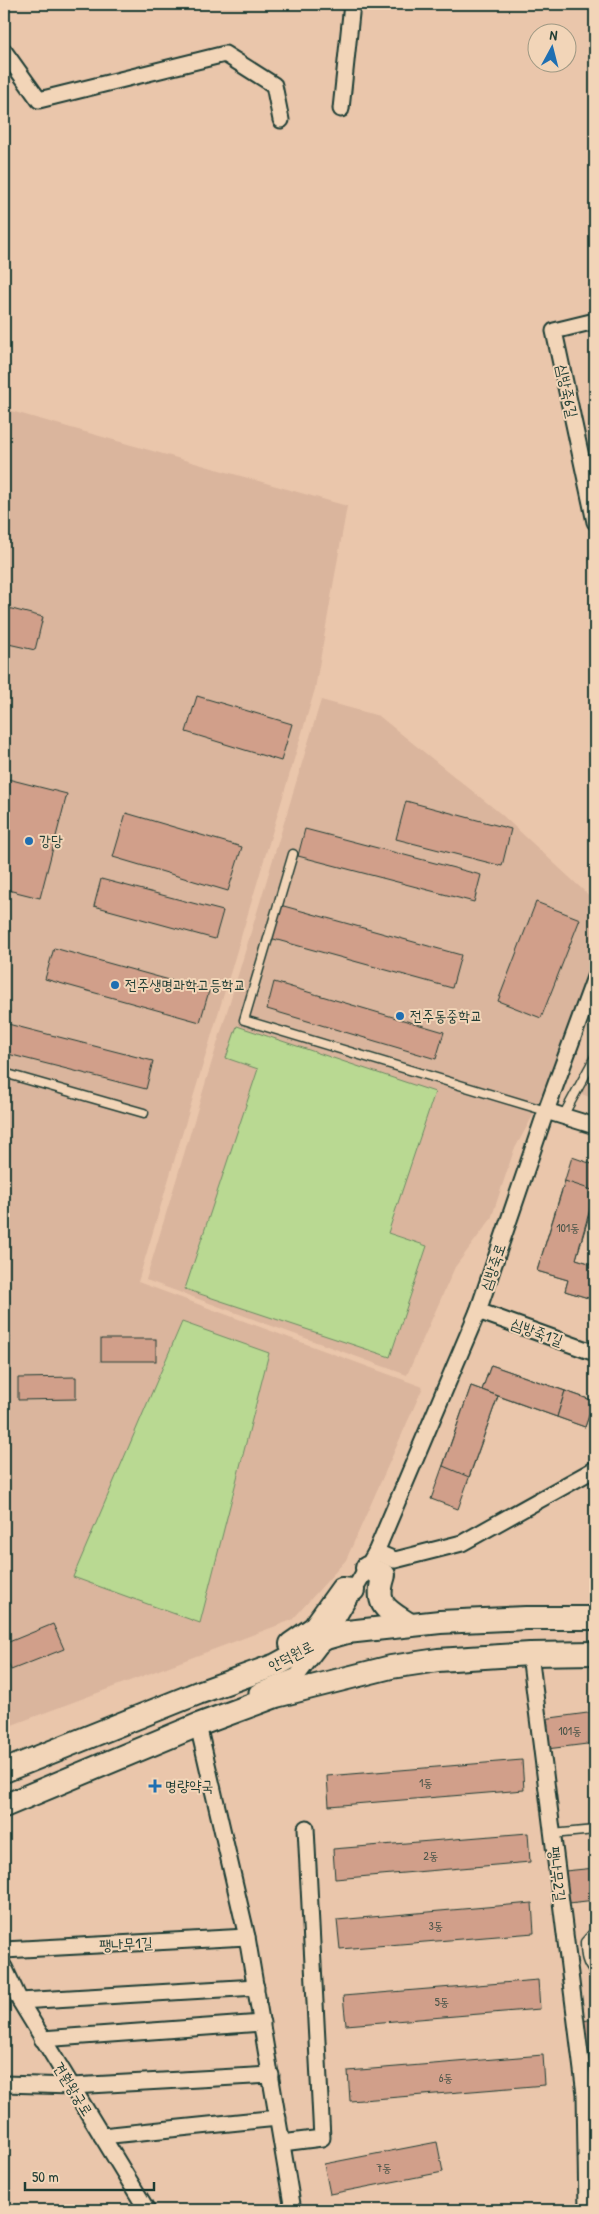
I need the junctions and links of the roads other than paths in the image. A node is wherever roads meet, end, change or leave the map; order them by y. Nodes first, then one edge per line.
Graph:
1 (352, 4) edge
2 (4, 51) edge
3 (341, 108) dead end
4 (281, 120) dead end
5 (595, 321) edge
6 (595, 522) edge
7 (293, 854) dead end
8 (595, 977) edge
9 (595, 1056) edge
10 (4, 1074) edge
11 (546, 1110) junction
12 (144, 1113) dead end
13 (563, 1116) junction
14 (595, 1126) edge
15 (4, 1296) edge
16 (478, 1311) junction
17 (595, 1353) edge
18 (4, 1382) edge
19 (595, 1469) edge
20 (372, 1560) junction
21 (353, 1590) junction
22 (595, 1618) edge
23 (410, 1625) junction
24 (326, 1638) junction
25 (595, 1653) edge
26 (530, 1654) junction
27 (276, 1665) junction
28 (238, 1710) junction
29 (198, 1724) junction
30 (4, 1771) edge
31 (4, 1806) edge
32 (306, 1828) dead end
33 (595, 1830) edge
34 (552, 1834) junction
35 (592, 1934) dead end
36 (247, 1937) junction
37 (4, 1950) edge
38 (4, 1967) edge
39 (595, 1973) edge
40 (256, 1987) junction
41 (20, 2002) junction
42 (262, 2023) junction
43 (42, 2038) junction
44 (271, 2075) junction
45 (4, 2084) edge
46 (72, 2086) junction
47 (590, 2093) edge
48 (278, 2118) junction
49 (595, 2127) edge
50 (102, 2136) junction
51 (282, 2143) junction
52 (146, 2210) edge
53 (294, 2210) edge
54 (587, 2210) edge

1 - 3 street
2 - 4 street
5 - 6 street, 심방죽6길
7 - 11 lane
8 - 11 street, 심방죽로
9 - 13 lane
10 - 12 lane
11 - 13 street
11 - 16 street, 심방죽로
13 - 14 street
15 - 18 lane
16 - 17 street, 심방죽1길
16 - 20 street, 심방죽로
19 - 20 street
20 - 21 street, 심방죽로
20 - 23 street
21 - 24 street, 심방죽로
21 - 27 street
22 - 23 street, 안덕원로
23 - 24 street, 안덕원로
24 - 27 street, 안덕원로
24 - 28 street, 심방죽로
25 - 26 street, 안덕원로
26 - 28 street, 안덕원로
26 - 34 street, 팽나무2길
27 - 30 street, 안덕원로
28 - 29 street, 안덕원로
29 - 31 street, 안덕원로
29 - 36 street
32 - 51 street
33 - 34 lane
34 - 47 street, 팽나무2길
35 - 39 lane
36 - 37 street, 팽나무1길
36 - 40 street
38 - 41 street, 견훤왕궁로
40 - 41 street
40 - 42 street
41 - 43 street, 견훤왕궁로
42 - 43 street
42 - 44 street
43 - 46 street, 견훤왕궁로
44 - 46 street
44 - 48 street
45 - 46 street
46 - 50 street, 견훤왕궁로
47 - 49 street, 팽나무2길
47 - 54 street, 팽나무2길
48 - 50 street
48 - 51 street
50 - 52 street, 견훤왕궁로
51 - 53 street

